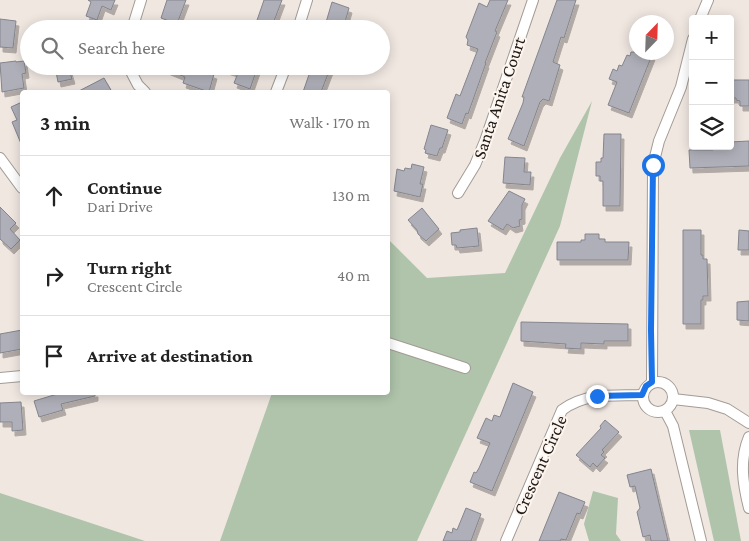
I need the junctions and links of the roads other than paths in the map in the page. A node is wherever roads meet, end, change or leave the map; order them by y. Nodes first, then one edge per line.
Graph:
1 (141, 0) edge
2 (307, 0) edge
3 (533, 0) edge
4 (708, 0) edge
5 (702, 15) edge
6 (135, 20) edge
7 (301, 20) edge
8 (689, 57) edge
9 (132, 75) edge
10 (283, 75) edge
11 (143, 90) edge
12 (277, 90) edge
13 (0, 158) edge
14 (20, 185) edge
15 (458, 193) dead end
16 (390, 344) edge
17 (465, 368) dead end
18 (20, 376) edge
19 (0, 378) edge
20 (652, 382) junction
21 (642, 395) junction
22 (673, 399) junction
23 (665, 411) junction
24 (749, 423) edge
25 (749, 437) edge
26 (749, 508) edge
27 (506, 541) edge
28 (701, 541) edge

1 - 6 street
2 - 7 street
3 - 15 street, Santa Anita Court
4 - 5 street
8 - 20 street
9 - 11 street
10 - 12 street
13 - 14 street
16 - 17 street
18 - 19 street
20 - 21 street
20 - 22 street
21 - 23 street
21 - 27 street, Crescent Circle
22 - 23 street
22 - 24 street
23 - 28 street
25 - 26 street

